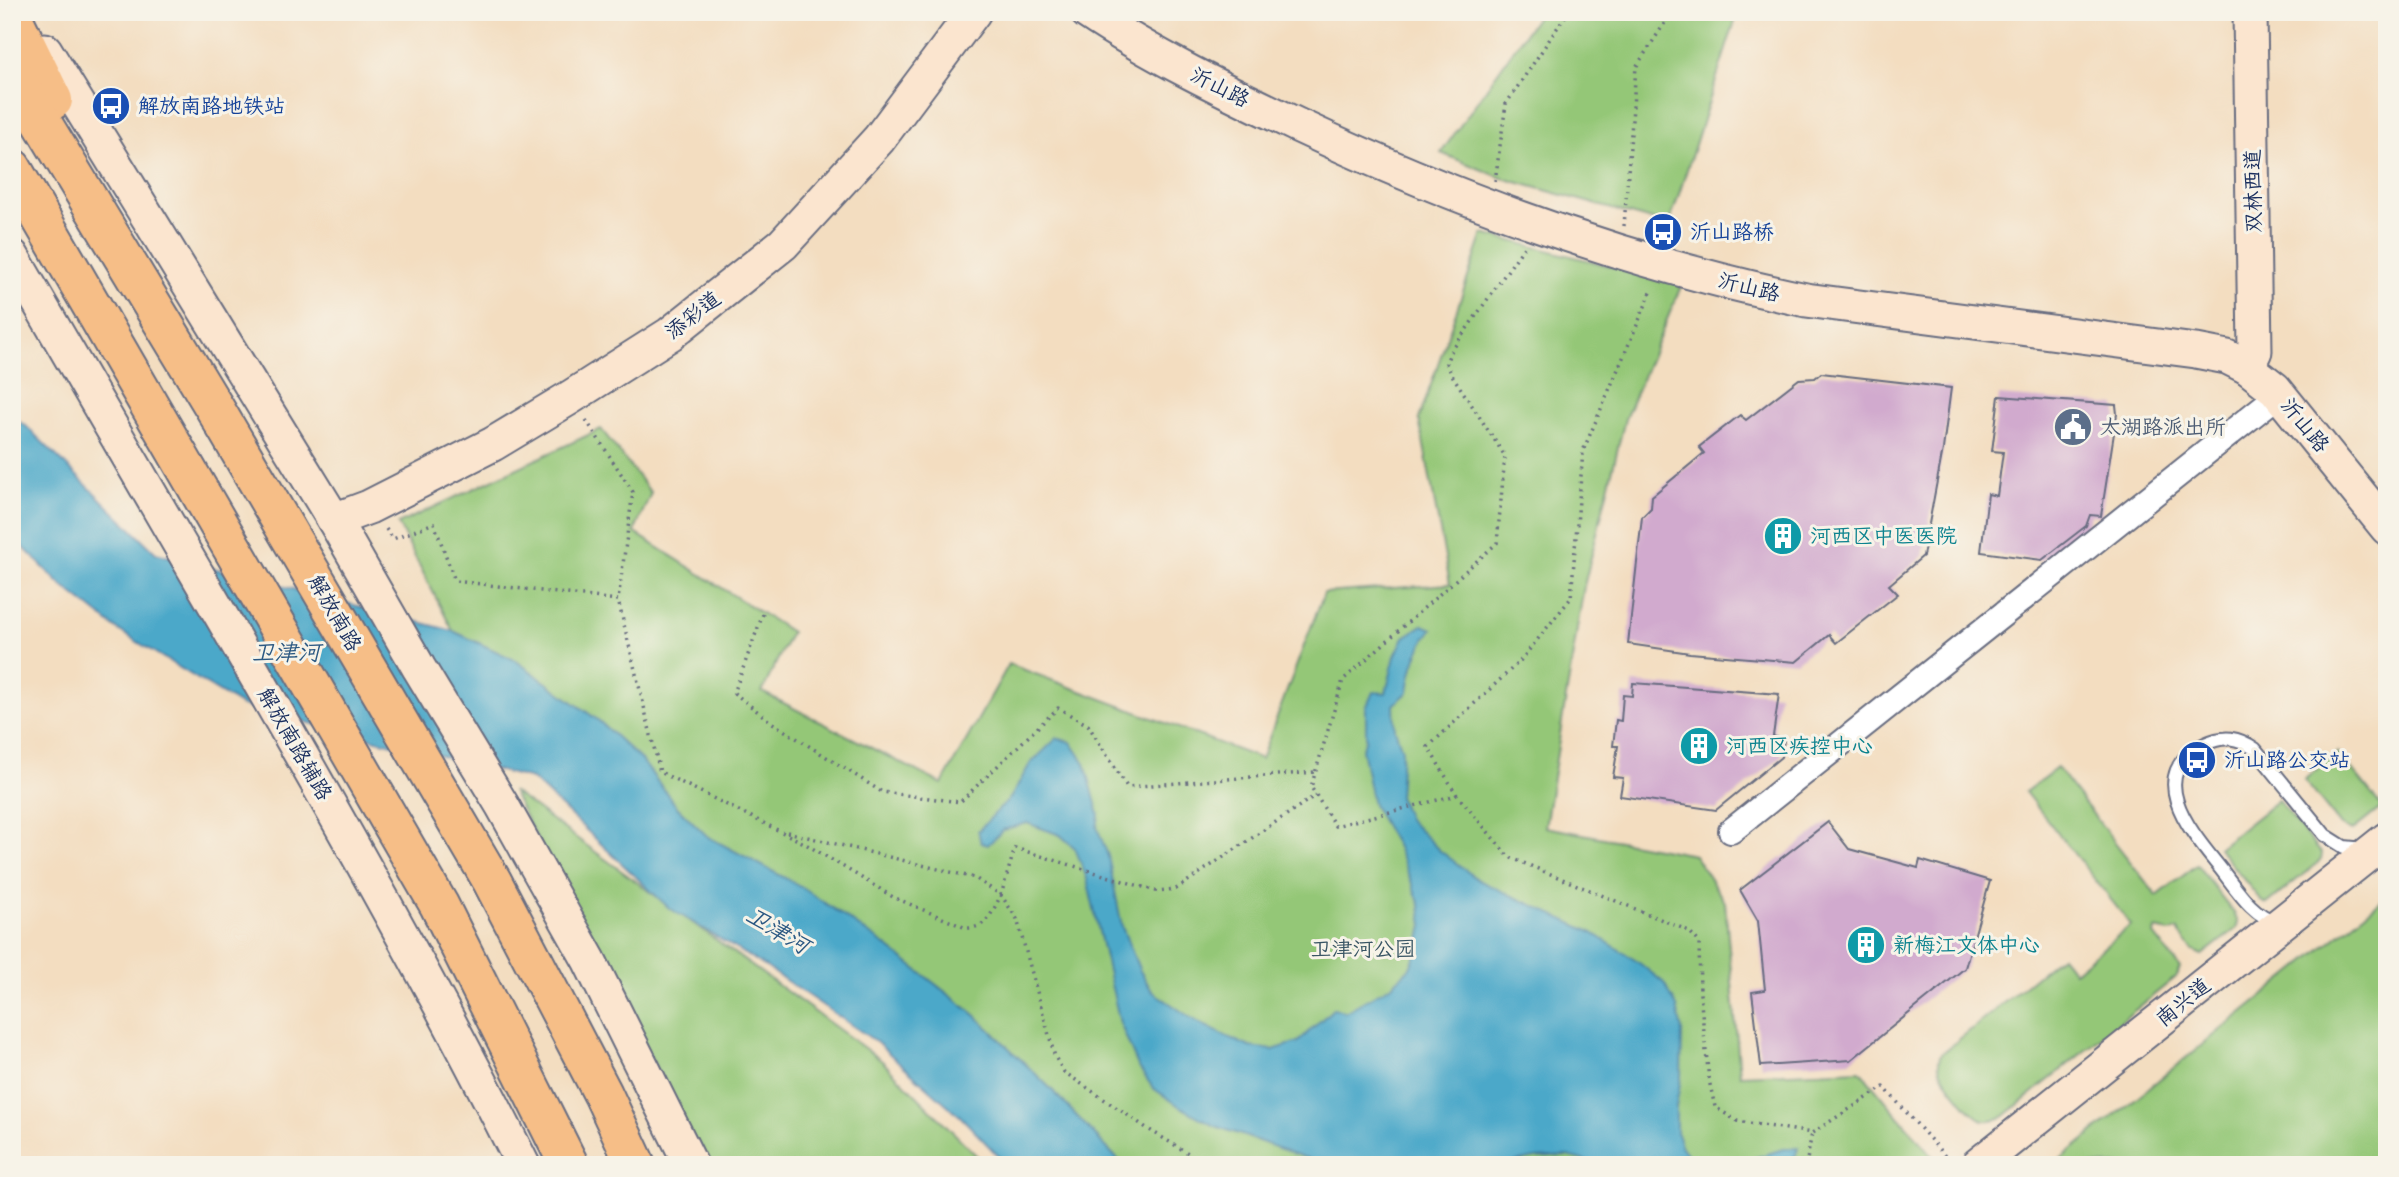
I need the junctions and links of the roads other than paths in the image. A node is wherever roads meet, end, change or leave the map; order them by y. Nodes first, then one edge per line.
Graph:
1 (22, 12) edge
2 (974, 12) edge
3 (1087, 12) edge
4 (1127, 12) edge
5 (2233, 12) edge
6 (2250, 12) edge
7 (12, 16) edge
8 (12, 73) edge
9 (12, 168) edge
10 (12, 215) edge
11 (12, 256) edge
12 (140, 286) junction
13 (113, 343) junction
14 (2243, 355) junction
15 (2272, 400) dead end
16 (2387, 502) edge
17 (334, 520) junction
18 (2387, 528) edge
19 (1731, 831) dead end
20 (2384, 849) edge
21 (2295, 920) junction
22 (550, 1125) junction
23 (523, 1165) edge
24 (558, 1165) edge
25 (569, 1165) edge
26 (636, 1165) edge
27 (691, 1165) edge
28 (1979, 1165) edge
29 (2008, 1165) edge

1 - 17 street
2 - 17 street, 添彩道
3 - 14 street, 沂山路
4 - 14 street, 沂山路
5 - 14 street, 双林西道
6 - 14 street, 双林西道
7 - 12 highway
8 - 12 highway, 解放南路
9 - 13 highway
10 - 13 highway
11 - 23 street, 解放南路辅路
12 - 26 highway, 解放南路
13 - 22 highway
14 - 16 street, 沂山路
14 - 18 street, 沂山路
15 - 19 street
17 - 27 street
20 - 21 street, 南兴道
20 - 21 lane
20 - 29 street, 南兴道
21 - 28 street, 南兴道
22 - 24 highway
22 - 25 highway

